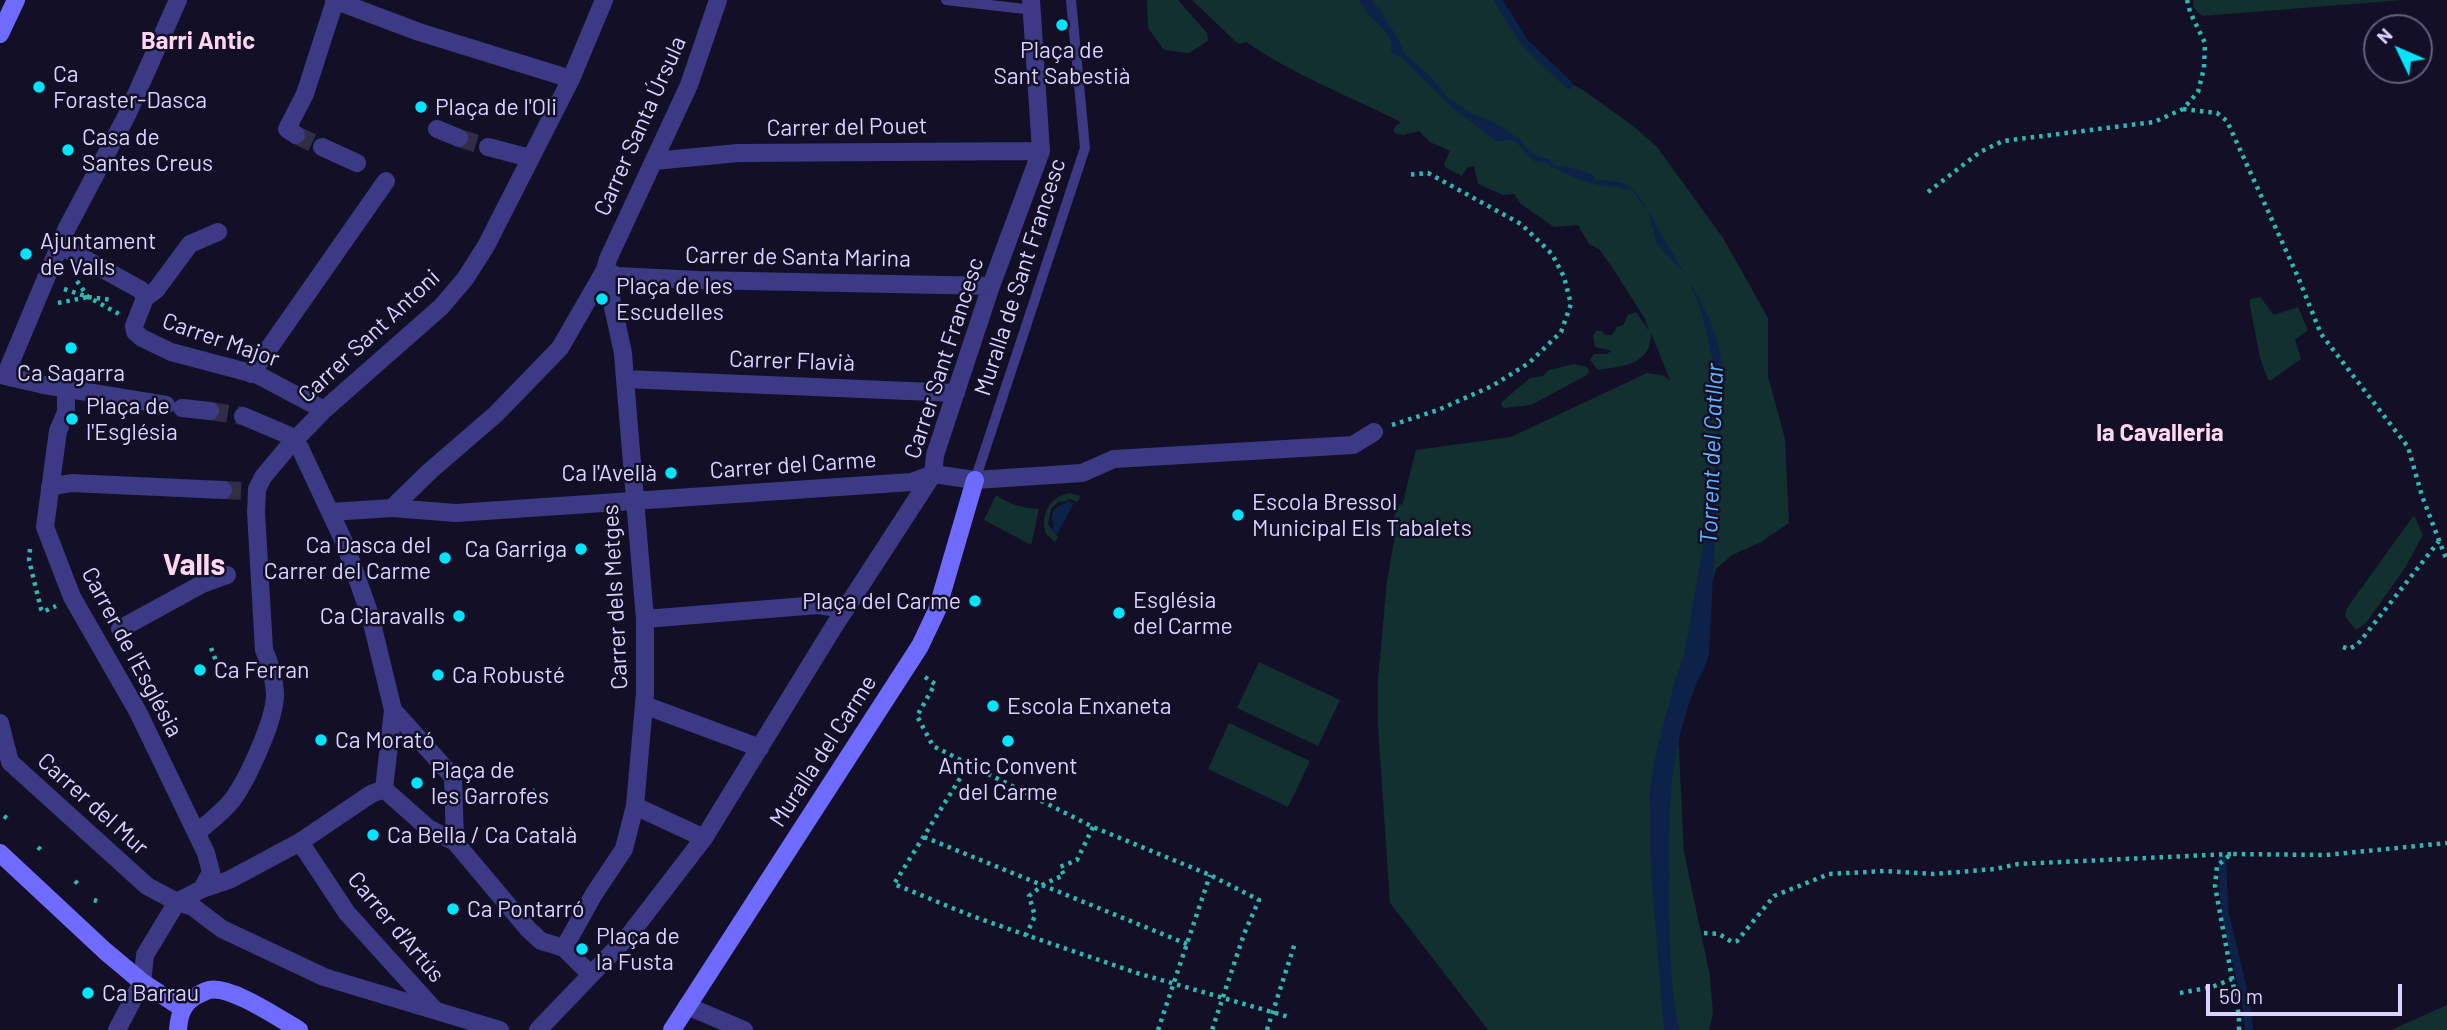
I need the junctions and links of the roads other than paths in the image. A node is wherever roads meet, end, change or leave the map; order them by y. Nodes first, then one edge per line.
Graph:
1 (16, 0) edge
2 (178, 0) edge
3 (335, 0) edge
4 (604, 0) edge
5 (718, 0) edge
6 (946, 0) edge
7 (1071, 5) edge
8 (1032, 7) edge
9 (0, 34) edge
10 (570, 79) junction
11 (437, 129) dead end
12 (291, 132) dead end
13 (459, 138) tunnel mouth
14 (488, 146) tunnel mouth
15 (322, 147) tunnel mouth
16 (1041, 151) junction
17 (530, 158) junction
18 (654, 161) junction
19 (357, 163) dead end
20 (386, 181) dead end
21 (218, 232) dead end
22 (61, 246) junction
23 (605, 270) junction
24 (991, 286) junction
25 (151, 294) junction
26 (6, 354) edge
27 (252, 372) junction
28 (625, 379) junction
29 (66, 389) junction
30 (956, 393) junction
31 (324, 410) junction
32 (210, 411) tunnel mouth
33 (243, 416) tunnel mouth
34 (1374, 432) road end
35 (293, 441) junction
36 (933, 474) junction
37 (975, 480) junction
38 (50, 487) junction
39 (223, 490) tunnel mouth
40 (635, 500) junction
41 (392, 508) junction
42 (331, 512) junction
43 (240, 572) junction
44 (845, 609) junction
45 (645, 619) junction
46 (120, 629) dead end
47 (644, 705) junction
48 (393, 710) junction
49 (0, 723) edge
50 (760, 748) junction
51 (384, 789) junction
52 (635, 806) junction
53 (197, 832) junction
54 (704, 838) junction
55 (300, 842) junction
56 (455, 842) junction
57 (0, 853) edge
58 (202, 889) junction
59 (177, 902) junction
60 (564, 948) junction
61 (590, 974) junction
62 (142, 982) junction
63 (182, 1008) junction
64 (433, 1008) junction
65 (692, 1009) junction
66 (117, 1030) edge
67 (178, 1030) edge
68 (299, 1030) edge
69 (500, 1030) edge
70 (538, 1030) edge
71 (672, 1030) edge
72 (744, 1030) edge

1 - 9 main road
2 - 22 street
3 - 10 street
3 - 12 street
4 - 10 street, Carrer Sant Antoni
5 - 18 street, Carrer Santa Úrsula
6 - 8 lane
7 - 37 lane, Muralla de Sant Francesc
8 - 16 street, Carrer Sant Francesc
10 - 17 street, Carrer Sant Antoni
11 - 13 street
14 - 17 street
15 - 19 street
16 - 18 street, Carrer del Pouet
16 - 24 street, Carrer Sant Francesc
17 - 31 street, Carrer Sant Antoni
18 - 23 street, Carrer Santa Úrsula
20 - 27 street
21 - 25 street
22 - 25 street
22 - 26 street
23 - 24 street, Carrer de Santa Marina
23 - 28 street, Carrer dels Metges
23 - 41 street, Carrer Santa Úrsula
24 - 30 street, Carrer Sant Francesc
25 - 27 street, Carrer Major
26 - 29 street
27 - 31 street, Carrer Major
28 - 30 street, Carrer Flavià
28 - 40 street, Carrer dels Metges
29 - 32 street
29 - 38 street, Carrer de l'Església
30 - 36 street, Carrer Sant Francesc
31 - 35 street, Carrer Sant Antoni
33 - 35 street
34 - 37 street, Carrer del Carme
35 - 42 street
35 - 43 street, Carrer Sant Antoni
36 - 37 street, Carrer del Carme
36 - 40 street, Carrer del Carme
36 - 44 street, Carrer Sant Francesc
37 - 65 main road, Muralla del Carme
38 - 39 street
38 - 53 street, Carrer de l'Església
40 - 41 street, Carrer del Carme
40 - 45 street, Carrer dels Metges
41 - 42 street, Carrer del Carme
42 - 48 street
43 - 46 street
43 - 53 street
44 - 45 street
44 - 50 street, Carrer Sant Francesc
45 - 47 street, Carrer dels Metges
47 - 50 street
47 - 52 street, Carrer dels Metges
48 - 51 street
48 - 56 street
49 - 59 street, Carrer del Mur
50 - 54 street, Carrer Sant Francesc
51 - 55 street
51 - 56 street
52 - 54 street
52 - 60 street, Carrer dels Metges
53 - 58 street, Carrer de l'Església
54 - 61 street, Carrer Sant Francesc
55 - 58 street
55 - 64 street, Carrer d'Artús
56 - 60 street
57 - 62 main road
58 - 59 street
59 - 62 street
59 - 64 street, Carrer del Mur
60 - 61 street
61 - 70 street, Carrer Sant Francesc
62 - 63 main road
62 - 66 street
63 - 67 main road
63 - 68 main road
64 - 69 street, Carrer del Mur
65 - 71 main road, Muralla del Carme
65 - 72 street

